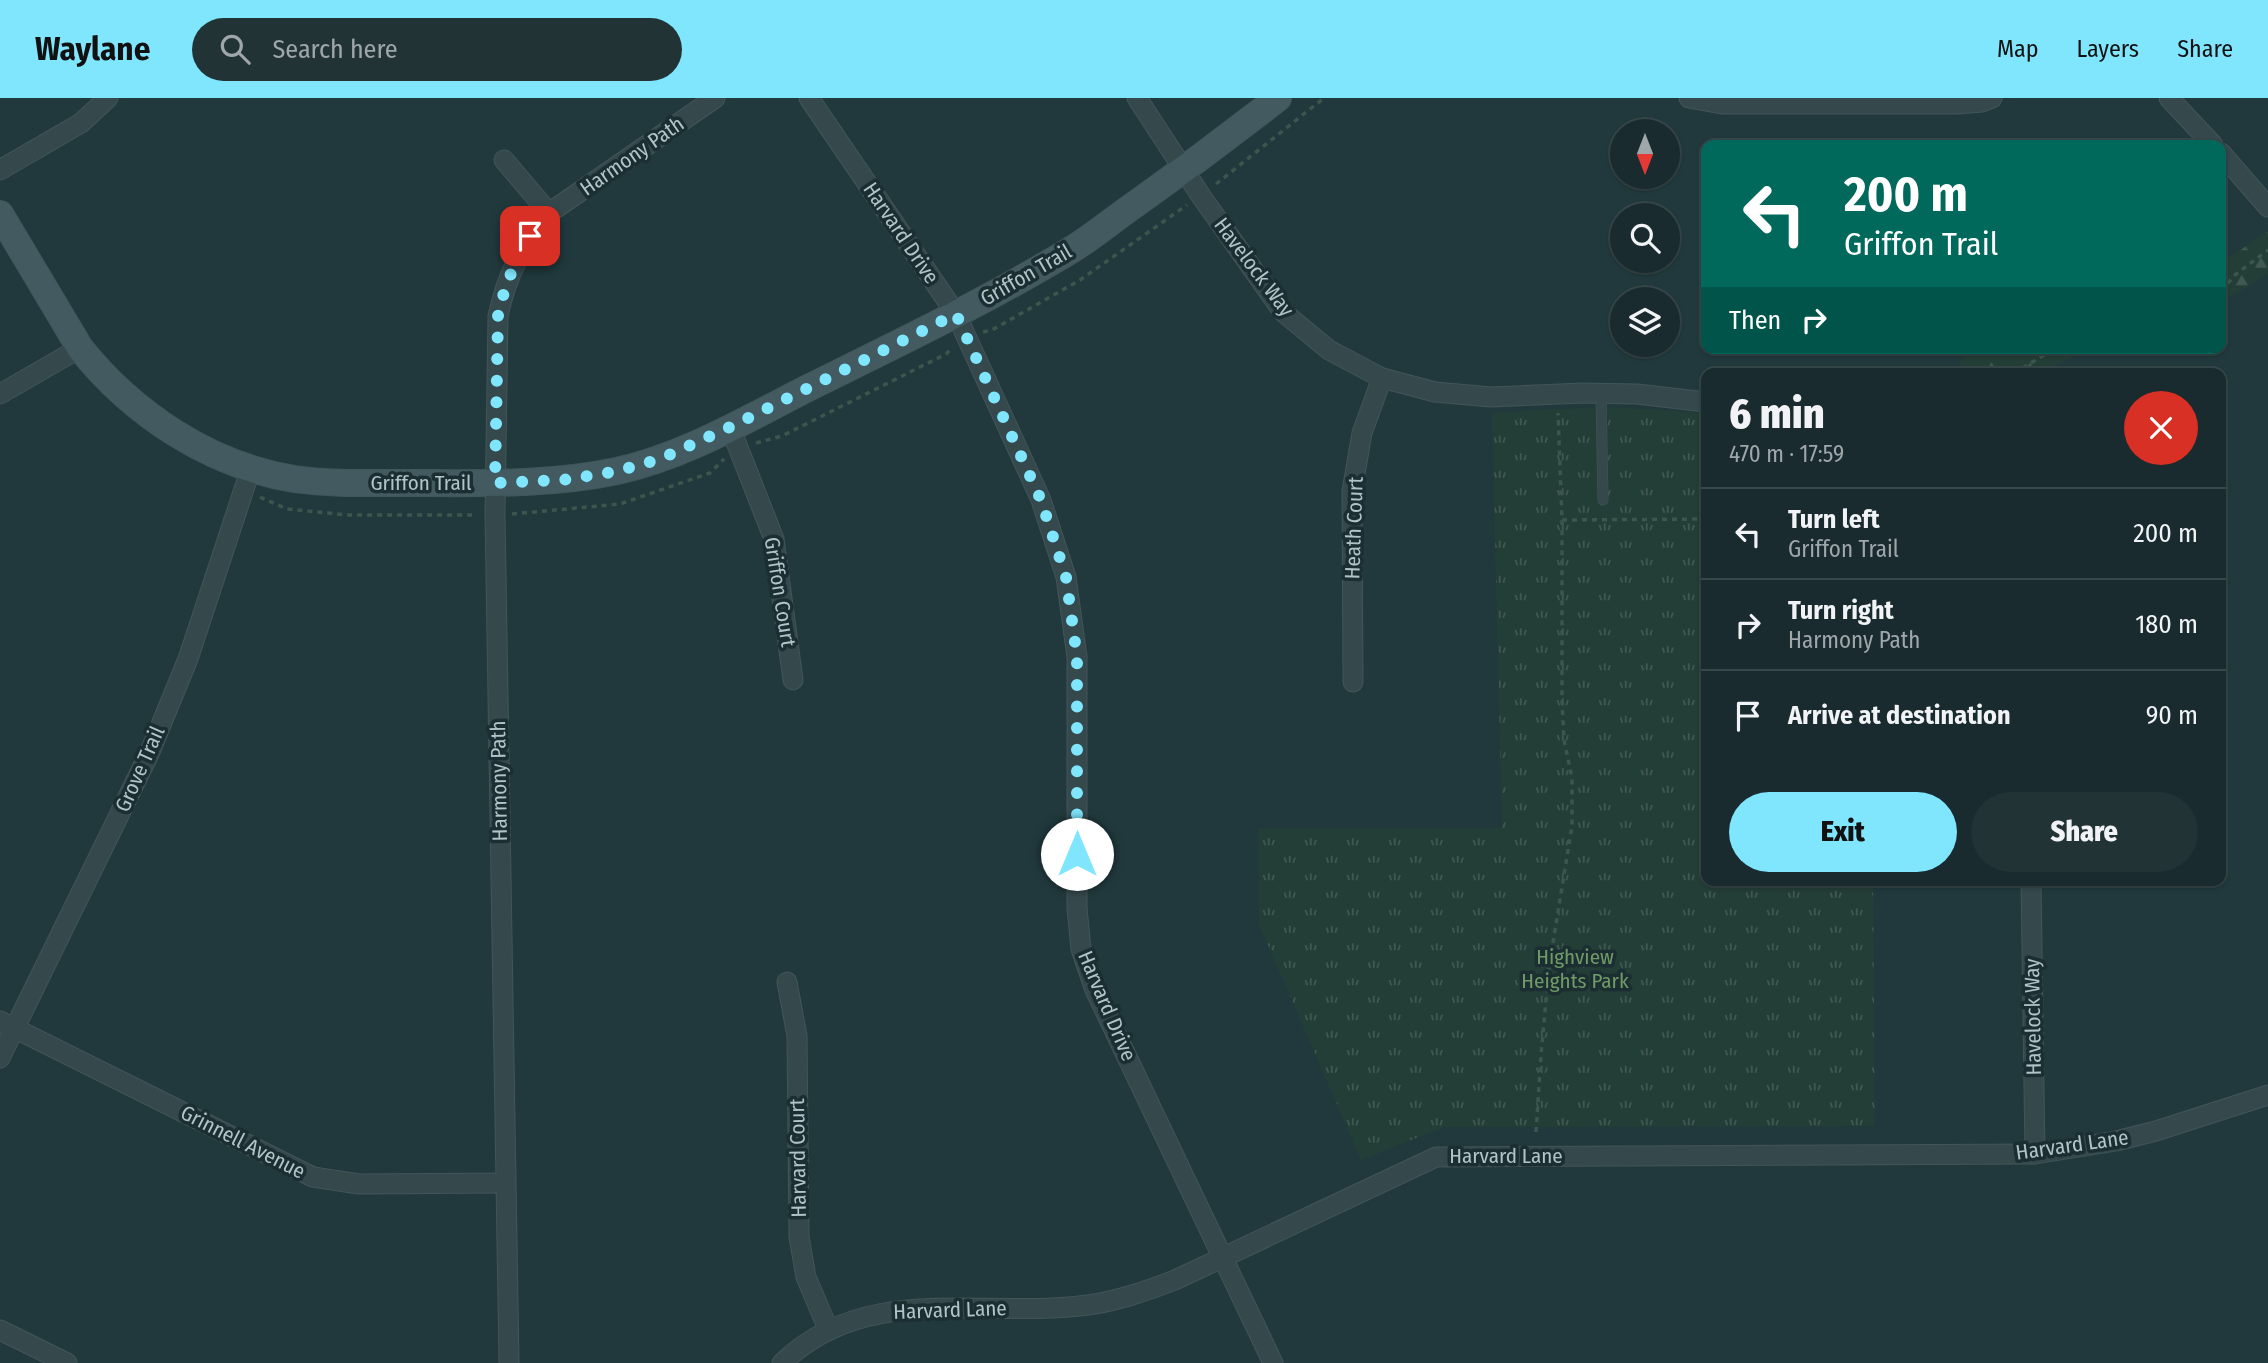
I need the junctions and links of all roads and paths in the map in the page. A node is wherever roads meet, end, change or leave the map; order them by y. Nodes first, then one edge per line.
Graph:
1 (108, 98) edge
2 (715, 98) edge
3 (809, 98) edge
4 (1138, 98) edge
5 (1278, 98) edge
6 (1324, 98) edge
7 (1689, 98) edge
8 (1992, 98) edge
9 (2169, 98) edge
10 (2208, 140) edge
11 (2226, 159) edge
12 (504, 160) dead end
13 (0, 170) edge
14 (1184, 170) junction
15 (1201, 196) junction
16 (2268, 206) edge
17 (549, 213) junction
18 (0, 214) edge
19 (2268, 250) edge
20 (2226, 285) edge
21 (961, 325) junction
22 (80, 348) junction
23 (2046, 354) edge
24 (2022, 368) edge
25 (1382, 378) junction
26 (1601, 393) junction
27 (0, 394) edge
28 (1557, 394) junction
29 (1701, 401) edge
30 (730, 427) junction
31 (247, 480) junction
32 (495, 483) junction
33 (1603, 500) dead end
34 (346, 515) dead end
35 (1701, 519) edge
36 (1562, 520) junction
37 (793, 680) dead end
38 (1353, 682) dead end
39 (2031, 886) edge
40 (787, 982) dead end
41 (8, 1025) edge
42 (0, 1058) edge
43 (2268, 1095) edge
44 (1536, 1132) dead end
45 (2035, 1154) junction
46 (505, 1182) junction
47 (1223, 1257) junction
48 (828, 1329) junction
49 (0, 1330) edge
50 (67, 1363) edge
51 (509, 1363) edge
52 (782, 1363) edge
53 (1273, 1363) edge

1 - 13 street
2 - 17 street, Harmony Path
3 - 21 street, Harvard Drive
4 - 14 street, Havelock Way
5 - 14 street, Griffon Trail
6 - 15 path
7 - 8 street
9 - 10 street
11 - 16 street
12 - 17 street
14 - 15 street, Havelock Way
14 - 21 street, Griffon Trail
15 - 21 path
15 - 25 street, Havelock Way
17 - 32 street, Harmony Path
18 - 22 street, Griffon Trail
19 - 20 path
21 - 30 street, Griffon Trail
21 - 47 street, Harvard Drive
22 - 27 street
22 - 31 street, Griffon Trail
23 - 24 path
25 - 28 street, Havelock Way
25 - 38 street, Heath Court
26 - 28 street, Havelock Way
26 - 29 street, Havelock Way
26 - 33 lane
28 - 36 path
30 - 32 street, Griffon Trail
30 - 37 street, Griffon Court
31 - 32 street, Griffon Trail
31 - 34 path
31 - 41 street, Grove Trail
32 - 46 street, Harmony Path
35 - 36 path
36 - 44 path
39 - 45 street, Havelock Way
40 - 48 street, Harvard Court
41 - 42 street, Grove Trail
41 - 46 street, Grinnell Avenue
43 - 45 street, Harvard Lane
45 - 47 street, Harvard Lane
46 - 51 street, Harmony Path
47 - 48 street, Harvard Lane
47 - 53 street, Harvard Drive
48 - 52 street, Harvard Lane
49 - 50 street

